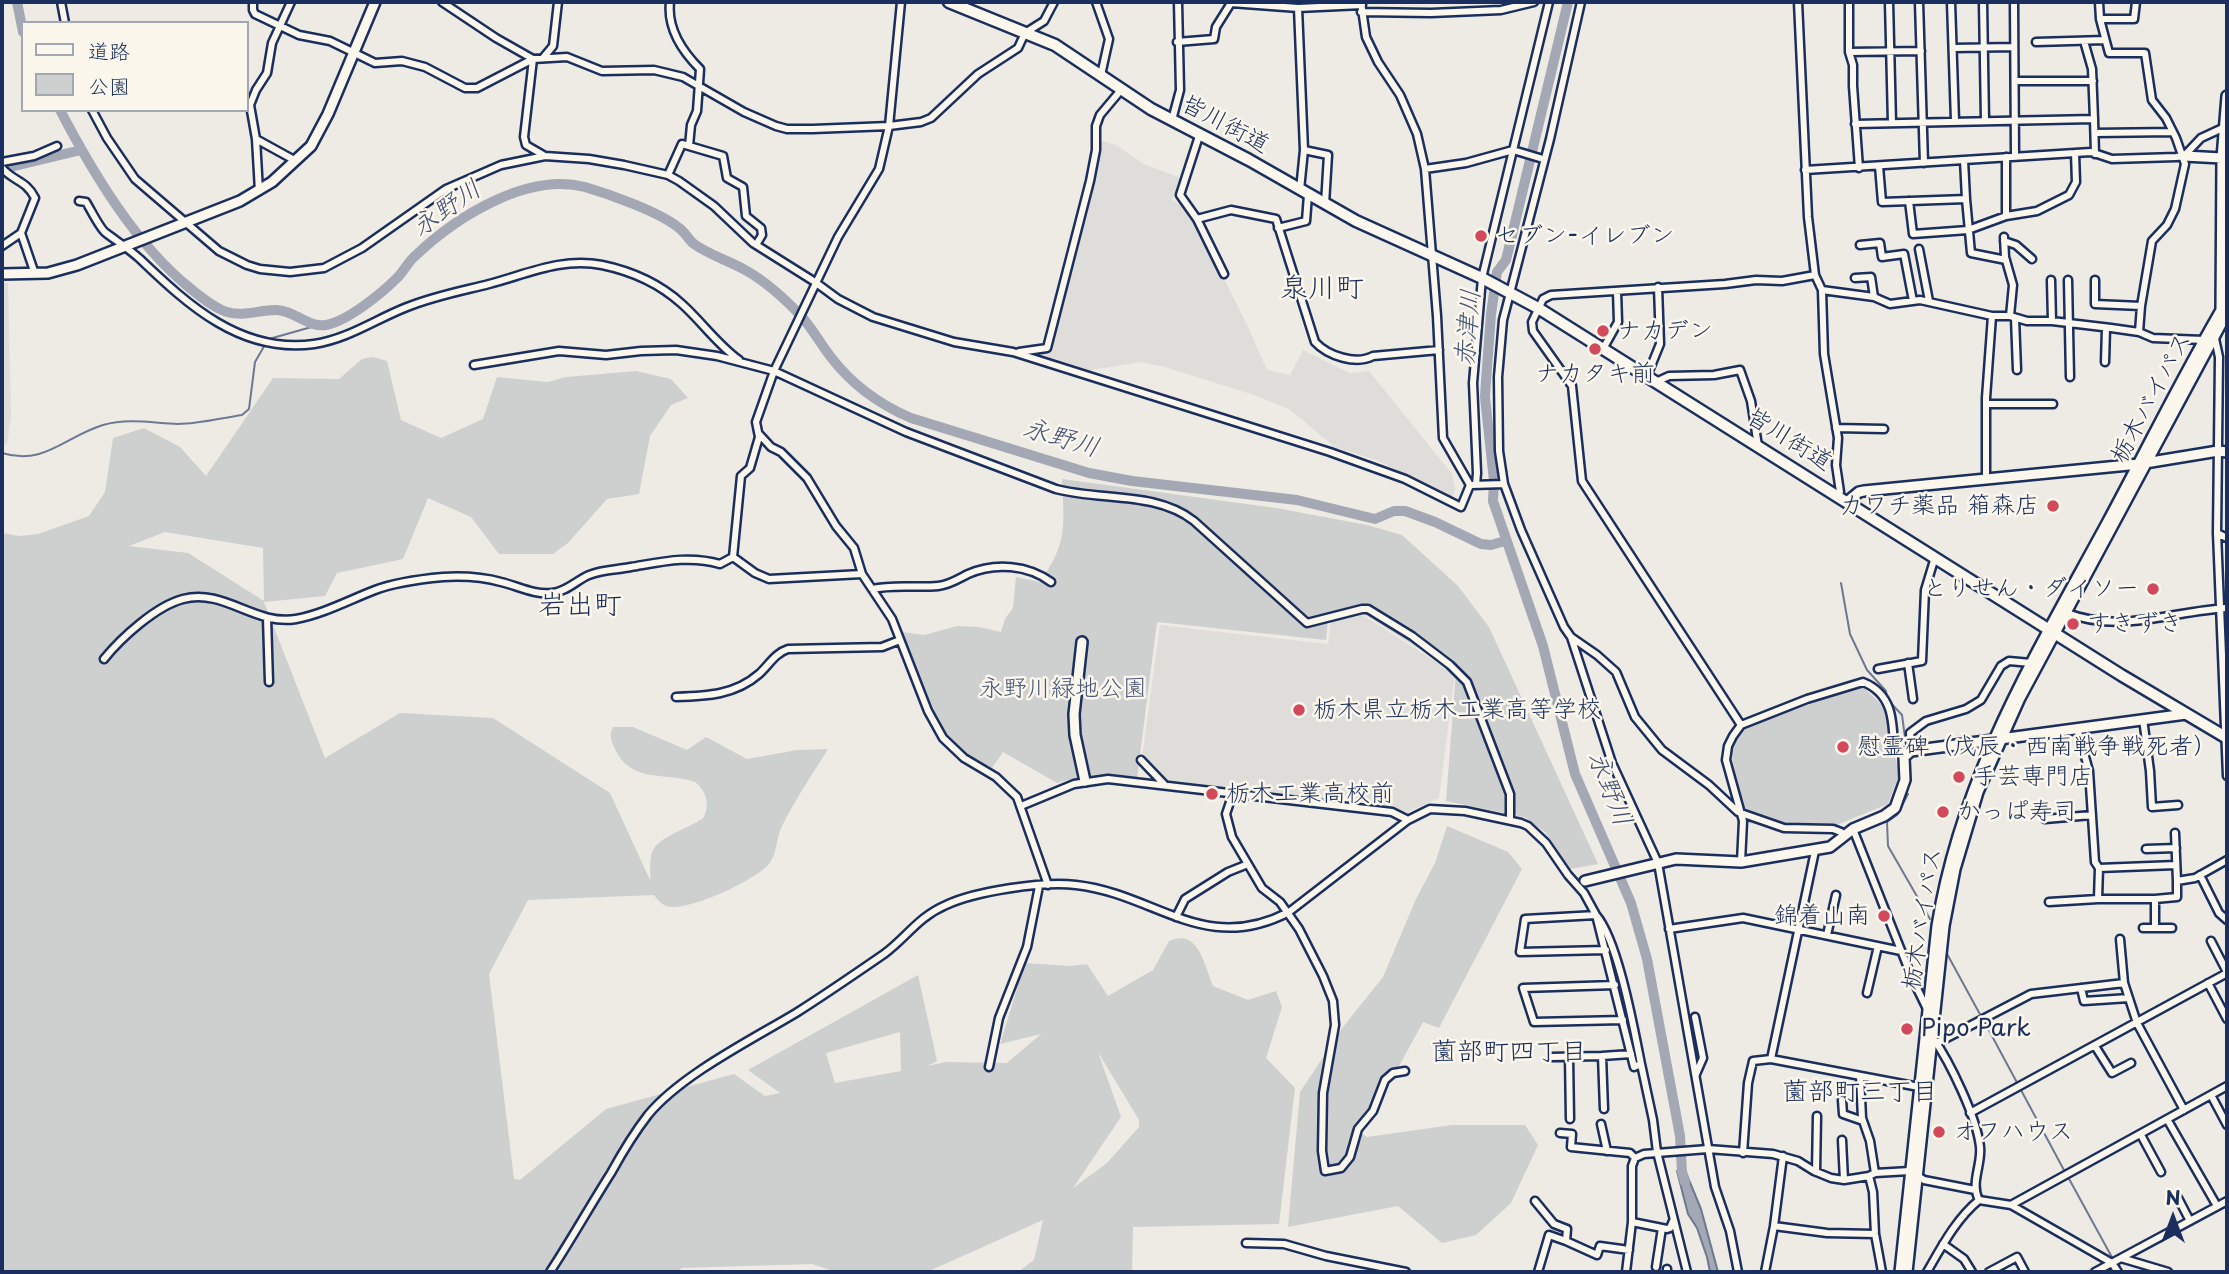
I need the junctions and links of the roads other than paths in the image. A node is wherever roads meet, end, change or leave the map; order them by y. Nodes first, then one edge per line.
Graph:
1 (61, 2) edge
2 (253, 2) edge
3 (291, 2) edge
4 (375, 2) edge
5 (442, 2) edge
6 (558, 2) edge
7 (670, 2) edge
8 (901, 2) edge
9 (949, 2) edge
10 (1054, 2) edge
11 (1096, 2) edge
12 (1178, 2) edge
13 (1534, 2) edge
14 (1549, 2) edge
15 (1572, 2) edge
16 (1798, 2) edge
17 (1849, 2) edge
18 (1889, 2) edge
19 (1919, 2) edge
20 (1951, 2) edge
21 (1983, 2) edge
22 (2014, 2) edge
23 (2099, 2) edge
24 (2136, 2) edge
25 (1581, 3) edge
26 (1267, 4) edge
27 (1361, 6) edge
28 (1298, 8) junction
29 (2100, 19) junction
30 (65, 21) edge
31 (279, 26) junction
32 (1025, 33) junction
33 (2105, 40) junction
34 (2084, 41) junction
35 (2036, 42) dead end
36 (1177, 43) junction
37 (1984, 47) junction
38 (2014, 47) junction
39 (1952, 48) junction
40 (1890, 51) junction
41 (1921, 51) junction
42 (354, 52) junction
43 (1849, 52) junction
44 (543, 58) junction
45 (533, 59) junction
46 (1101, 75) junction
47 (2015, 81) junction
48 (2093, 81) junction
49 (698, 86) junction
50 (1121, 90) junction
51 (2227, 96) edge
52 (93, 112) edge
53 (2094, 119) junction
54 (1172, 120) junction
55 (2015, 120) junction
56 (1955, 121) junction
57 (1985, 121) junction
58 (1923, 122) junction
59 (1892, 123) junction
60 (1855, 124) junction
61 (888, 126) junction
62 (2226, 127) edge
63 (2173, 132) junction
64 (2095, 133) junction
65 (1200, 134) junction
66 (256, 139) junction
67 (57, 146) dead end
68 (690, 146) junction
69 (1304, 150) junction
70 (1514, 150) junction
71 (2075, 153) junction
72 (2095, 154) junction
73 (545, 156) junction
74 (2015, 156) junction
75 (2184, 156) junction
76 (1541, 157) junction
77 (2006, 157) junction
78 (2222, 158) junction
79 (1964, 160) junction
80 (296, 161) junction
81 (2, 162) edge
82 (1924, 163) junction
83 (1879, 166) junction
84 (2, 168) edge
85 (1858, 168) junction
86 (1425, 169) junction
87 (1805, 170) junction
88 (668, 175) junction
89 (259, 191) junction
90 (1304, 192) junction
91 (1966, 199) junction
92 (79, 201) dead end
93 (1909, 201) junction
94 (1325, 204) junction
95 (2006, 216) junction
96 (1197, 219) junction
97 (183, 224) junction
98 (1278, 228) junction
99 (1968, 230) junction
100 (21, 233) junction
101 (756, 245) junction
102 (1860, 245) dead end
103 (2, 246) edge
104 (129, 246) junction
105 (1919, 249) dead end
106 (1431, 255) junction
107 (2032, 258) dead end
108 (2006, 260) junction
109 (2, 274) edge
110 (35, 274) junction
111 (1224, 274) dead end
112 (1815, 275) junction
113 (1855, 278) dead end
114 (1484, 279) junction
115 (2051, 280) dead end
116 (2068, 280) dead end
117 (2095, 280) dead end
118 (816, 282) junction
119 (1658, 287) junction
120 (1822, 290) junction
121 (1508, 291) junction
122 (1617, 291) junction
123 (1874, 297) junction
124 (1913, 300) junction
125 (2227, 300) edge
126 (1929, 301) junction
127 (2141, 306) junction
128 (1538, 308) junction
129 (2224, 311) edge
130 (1992, 316) junction
131 (2012, 317) junction
132 (2052, 321) junction
133 (2069, 324) junction
134 (2106, 328) junction
135 (2213, 331) junction
136 (2139, 332) junction
137 (2204, 341) junction
138 (1604, 349) junction
139 (1439, 350) junction
140 (1013, 352) junction
141 (743, 362) junction
142 (2105, 362) dead end
143 (474, 365) dead end
144 (2219, 365) junction
145 (2227, 365) edge
146 (2017, 370) dead end
147 (774, 371) junction
148 (2070, 377) dead end
149 (1652, 379) junction
150 (1986, 404) junction
151 (2053, 404) dead end
152 (1836, 428) junction
153 (1884, 429) dead end
154 (759, 434) junction
155 (1758, 446) junction
156 (2223, 451) edge
157 (2143, 463) junction
158 (1986, 478) junction
159 (1503, 484) junction
160 (1476, 485) junction
161 (1837, 495) junction
162 (1847, 502) junction
163 (2217, 533) junction
164 (2227, 538) edge
165 (733, 557) junction
166 (1935, 557) junction
167 (862, 574) junction
168 (1051, 582) dead end
169 (872, 589) junction
170 (2223, 608) edge
171 (2067, 614) junction
172 (267, 618) junction
173 (2053, 631) junction
174 (1571, 637) junction
175 (900, 640) junction
176 (1082, 642) dead end
177 (104, 659) dead end
178 (1908, 663) junction
179 (2031, 663) junction
180 (1878, 668) dead end
181 (269, 682) dead end
182 (676, 697) dead end
183 (1913, 699) dead end
184 (2186, 714) junction
185 (2143, 719) junction
186 (1741, 725) junction
187 (2077, 728) junction
188 (2226, 736) edge
189 (1997, 739) junction
190 (1909, 752) junction
191 (1141, 760) dead end
192 (2227, 776) edge
193 (1085, 781) junction
194 (1164, 785) junction
195 (1233, 793) junction
196 (2178, 805) dead end
197 (1021, 806) junction
198 (1742, 814) junction
199 (2092, 815) junction
200 (2045, 819) dead end
201 (1408, 820) junction
202 (1510, 820) junction
203 (1853, 829) junction
204 (2175, 833) dead end
205 (1844, 835) junction
206 (2176, 848) junction
207 (2146, 849) dead end
208 (1815, 851) junction
209 (2227, 860) edge
210 (1741, 862) junction
211 (1248, 864) junction
212 (1654, 864) junction
213 (2176, 865) junction
214 (2099, 868) junction
215 (2200, 875) junction
216 (1580, 881) junction
217 (2177, 881) junction
218 (1048, 885) junction
219 (1039, 886) junction
220 (1836, 895) dead end
221 (2098, 899) junction
222 (2155, 899) junction
223 (2049, 902) dead end
224 (1289, 912) junction
225 (1596, 915) junction
226 (1177, 917) junction
227 (2227, 920) edge
228 (2143, 928) dead end
229 (2155, 928) junction
230 (2172, 928) dead end
231 (1669, 929) junction
232 (1797, 929) junction
233 (1827, 935) junction
234 (2120, 939) dead end
235 (2211, 942) dead end
236 (1878, 946) junction
237 (1605, 950) junction
238 (1901, 951) junction
239 (2227, 973) edge
240 (2124, 983) junction
241 (2208, 983) junction
242 (1615, 985) junction
243 (2081, 988) junction
244 (1867, 993) dead end
245 (2129, 998) junction
246 (1928, 1011) junction
247 (1695, 1017) dead end
248 (2227, 1019) edge
249 (1623, 1020) junction
250 (2137, 1023) junction
251 (1932, 1032) junction
252 (2095, 1046) junction
253 (1631, 1054) junction
254 (1602, 1056) junction
255 (1551, 1057) dead end
256 (1569, 1057) junction
257 (1771, 1059) junction
258 (2131, 1063) dead end
259 (1641, 1064) junction
260 (989, 1067) dead end
261 (1405, 1071) dead end
262 (1695, 1076) junction
263 (1860, 1076) junction
264 (2227, 1086) edge
265 (1919, 1087) junction
266 (2211, 1095) junction
267 (1842, 1100) dead end
268 (1604, 1109) dead end
269 (2184, 1110) junction
270 (1970, 1114) junction
271 (1817, 1116) dead end
272 (1570, 1119) dead end
273 (2167, 1119) junction
274 (1863, 1121) junction
275 (1601, 1124) dead end
276 (2227, 1125) edge
277 (1560, 1132) dead end
278 (2141, 1135) junction
279 (1842, 1140) dead end
280 (1705, 1150) junction
281 (1607, 1151) junction
282 (1661, 1152) junction
283 (1743, 1153) junction
284 (1783, 1156) junction
285 (1635, 1158) junction
286 (1816, 1172) junction
287 (2161, 1172) dead end
288 (1914, 1173) junction
289 (1872, 1174) junction
290 (1844, 1180) junction
291 (1975, 1190) junction
292 (2178, 1198) dead end
293 (1535, 1200) dead end
294 (1979, 1200) junction
295 (2227, 1200) edge
296 (2011, 1205) junction
297 (2217, 1206) junction
298 (1673, 1218) junction
299 (2190, 1221) junction
300 (1632, 1223) junction
301 (1774, 1226) junction
302 (1662, 1228) junction
303 (1874, 1234) junction
304 (1566, 1241) junction
305 (1246, 1243) dead end
306 (1942, 1244) junction
307 (1629, 1250) junction
308 (2120, 1258) junction
309 (2112, 1263) junction
310 (1656, 1267) dead end
311 (550, 1272) edge
312 (1406, 1272) edge
313 (1538, 1272) edge
314 (1626, 1272) edge
315 (1687, 1272) edge
316 (1738, 1272) edge
317 (1765, 1272) edge
318 (1882, 1272) edge
319 (1900, 1272) edge
320 (1907, 1272) edge
321 (1927, 1272) edge
322 (1972, 1272) edge
323 (1989, 1272) edge
324 (2025, 1272) edge
325 (2095, 1272) edge
326 (2118, 1272) edge
327 (2168, 1272) edge

1 - 30 street
2 - 31 street
3 - 31 street
4 - 42 main road
5 - 45 street
6 - 44 street
7 - 49 street
8 - 61 street
9 - 32 main road, 皆川街道
10 - 32 street
11 - 46 street
12 - 36 street
13 - 27 street
14 - 70 street
15 - 25 street
16 - 87 street
17 - 43 street
18 - 40 street
19 - 41 street
20 - 39 street
21 - 37 street
22 - 38 street
23 - 29 street
24 - 29 street
25 - 76 street
26 - 28 street
26 - 36 street
27 - 28 street
27 - 86 street
28 - 69 street
29 - 33 street
31 - 42 street
31 - 66 street
32 - 46 main road, 皆川街道
32 - 61 street
33 - 34 street
33 - 63 street
34 - 35 street
34 - 48 street
36 - 54 street
37 - 38 street
37 - 39 street
37 - 57 street
38 - 47 street
39 - 56 street
40 - 41 street
40 - 43 street
40 - 59 street
41 - 58 street
42 - 45 street
42 - 80 main road
43 - 60 street
44 - 45 street
44 - 49 street
45 - 73 street
46 - 50 main road, 皆川街道
47 - 48 street
47 - 55 street
48 - 53 street
49 - 61 street
49 - 68 street
50 - 54 main road, 皆川街道
50 - 140 street
51 - 62 main road
52 - 97 street
53 - 55 street
53 - 64 street
54 - 65 main road, 皆川街道
55 - 57 street
55 - 74 street
56 - 57 street
56 - 58 street
58 - 59 street
58 - 82 street
59 - 60 street
60 - 85 street
61 - 118 street
62 - 75 street
62 - 78 main road
63 - 64 street
63 - 75 street
64 - 72 street
65 - 90 main road, 皆川街道
65 - 96 street
66 - 80 street
66 - 89 street
67 - 81 street
68 - 88 street
68 - 101 street
69 - 90 street
69 - 94 street
70 - 76 street
70 - 86 street
70 - 114 street
71 - 72 street
71 - 74 street
71 - 95 street
72 - 75 street
73 - 88 street
73 - 97 street
74 - 77 street
75 - 78 main road
75 - 127 street
76 - 121 street
77 - 79 street
77 - 95 street
78 - 129 main road
79 - 82 street
79 - 91 street
80 - 89 main road
82 - 83 street
83 - 85 street
83 - 93 street
84 - 100 street
85 - 87 street
86 - 106 street
87 - 112 street
88 - 101 street
89 - 97 main road
90 - 94 main road, 皆川街道
90 - 98 street
91 - 93 street
91 - 99 street
92 - 104 street
93 - 99 street
94 - 106 main road, 皆川街道
95 - 99 street
96 - 98 street
96 - 111 street
97 - 104 main road
98 - 139 street
99 - 108 street
100 - 103 street
100 - 110 street
101 - 118 street
102 - 124 street
104 - 110 main road
104 - 141 street
105 - 126 street
106 - 114 main road, 皆川街道
106 - 139 street
107 - 108 street
108 - 131 street
109 - 110 main road
112 - 119 street
112 - 120 street
113 - 123 street
114 - 121 main road, 皆川街道
114 - 160 street
115 - 132 street
116 - 133 street
117 - 127 street
118 - 140 street
118 - 147 street
119 - 122 street
119 - 149 street
120 - 123 street
120 - 152 street
121 - 128 main road, 皆川街道
121 - 159 street
122 - 128 street
122 - 138 street
123 - 124 street
124 - 126 street
125 - 129 main road, 栃木バイパス
126 - 130 street
127 - 136 street
128 - 138 main road, 皆川街道
128 - 186 street
129 - 135 main road, 栃木バイパス
129 - 135 main road, 栃木バイパス
130 - 131 street
130 - 150 street
131 - 132 street
131 - 146 street
132 - 133 street
133 - 134 street
133 - 148 street
134 - 136 street
134 - 142 street
135 - 137 main road, 栃木バイパス
135 - 144 street
135 - 157 main road, 栃木バイパス
136 - 137 street
137 - 157 main road, 栃木バイパス
138 - 149 main road, 皆川街道
139 - 160 street
140 - 160 street
141 - 143 street
141 - 147 street
144 - 145 street
144 - 156 street
147 - 154 street
147 - 202 street
149 - 155 main road, 皆川街道
149 - 155 street
150 - 151 street
150 - 158 street
152 - 153 street
152 - 161 street
154 - 165 street
154 - 167 street
155 - 161 main road, 皆川街道
156 - 157 main road
156 - 163 street
157 - 158 main road
157 - 171 main road, 栃木バイパス
157 - 173 main road, 栃木バイパス
158 - 162 main road
159 - 160 street
159 - 174 street
161 - 162 main road, 皆川街道
162 - 166 main road, 皆川街道
163 - 164 street
163 - 170 street
165 - 167 street
165 - 172 street
166 - 173 main road, 皆川街道
166 - 178 street
167 - 169 street
168 - 169 street
169 - 175 street
170 - 171 street
170 - 188 street
171 - 173 main road, 栃木バイパス
172 - 177 street
172 - 181 street
173 - 179 main road, 栃木バイパス
173 - 184 main road, 皆川街道
173 - 189 main road, 栃木バイパス
174 - 198 street
174 - 212 street
175 - 182 street
175 - 197 street
176 - 193 main road
178 - 180 street
178 - 183 street
179 - 189 main road, 栃木バイパス
179 - 190 street
184 - 185 main road
184 - 188 main road, 皆川街道
185 - 187 main road
185 - 196 street
186 - 190 street
186 - 198 street
187 - 189 main road
187 - 199 street
188 - 192 street
189 - 190 main road
189 - 246 main road, 栃木バイパス
189 - 251 main road, 栃木バイパス
190 - 203 main road
191 - 194 street
193 - 194 street
193 - 197 street
194 - 195 street
195 - 201 street
195 - 211 street
197 - 218 street
198 - 205 street
198 - 210 street
199 - 200 street
199 - 214 street
201 - 202 street
201 - 224 street
202 - 216 street
203 - 205 main road
203 - 238 street
204 - 206 street
205 - 208 main road
206 - 207 street
206 - 213 street
208 - 210 main road
208 - 232 street
209 - 215 street
210 - 212 main road
211 - 224 street
211 - 226 street
212 - 216 main road
212 - 231 street
213 - 214 street
213 - 217 street
214 - 221 street
215 - 217 street
215 - 227 street
216 - 225 street
217 - 222 street
218 - 219 street
218 - 226 street
219 - 260 street
219 - 311 street
220 - 233 street
221 - 222 street
221 - 223 street
222 - 229 street
224 - 226 street
224 - 261 street
225 - 237 street
225 - 237 street
225 - 259 street
228 - 229 street
229 - 230 street
231 - 232 street
231 - 262 street
232 - 233 street
232 - 257 street
233 - 236 street
234 - 240 street
235 - 239 street
236 - 238 street
236 - 244 street
237 - 242 street
238 - 246 street
239 - 241 street
240 - 243 street
240 - 245 street
241 - 248 street
241 - 250 street
242 - 249 street
242 - 249 street
243 - 245 street
243 - 251 street
245 - 250 street
246 - 251 main road, 栃木バイパス
247 - 262 street
249 - 253 street
250 - 252 street
250 - 269 street
251 - 265 main road, 栃木バイパス
251 - 270 street
251 - 288 main road, 栃木バイパス
252 - 258 street
252 - 270 street
253 - 254 street
253 - 259 street
254 - 256 street
254 - 268 street
255 - 256 street
256 - 272 street
257 - 263 street
257 - 283 street
259 - 282 street
262 - 280 street
263 - 265 street
263 - 274 street
264 - 266 street
265 - 288 main road, 栃木バイパス
266 - 269 street
266 - 276 street
267 - 274 street
269 - 273 street
270 - 291 street
271 - 286 street
273 - 278 street
273 - 297 street
274 - 289 street
275 - 281 street
277 - 281 street
278 - 287 street
278 - 296 street
279 - 290 street
280 - 282 street
280 - 283 street
280 - 316 street
281 - 285 street
282 - 285 street
282 - 298 street
283 - 284 street
284 - 286 street
284 - 301 street
285 - 300 street
286 - 290 street
288 - 289 street
288 - 291 street
288 - 319 main road, 栃木バイパス
288 - 320 main road, 栃木バイパス
289 - 290 street
289 - 303 street
291 - 294 street
292 - 299 street
293 - 304 street
294 - 296 street
294 - 306 street
295 - 297 street
296 - 309 street
297 - 299 street
298 - 302 street
298 - 315 street
299 - 308 street
300 - 302 street
300 - 307 street
301 - 303 street
301 - 317 street
302 - 310 street
303 - 318 street
304 - 307 street
304 - 313 street
305 - 312 street
306 - 321 street
306 - 322 street
307 - 314 street
308 - 309 street
308 - 327 street
309 - 325 street
309 - 326 street
323 - 324 street

